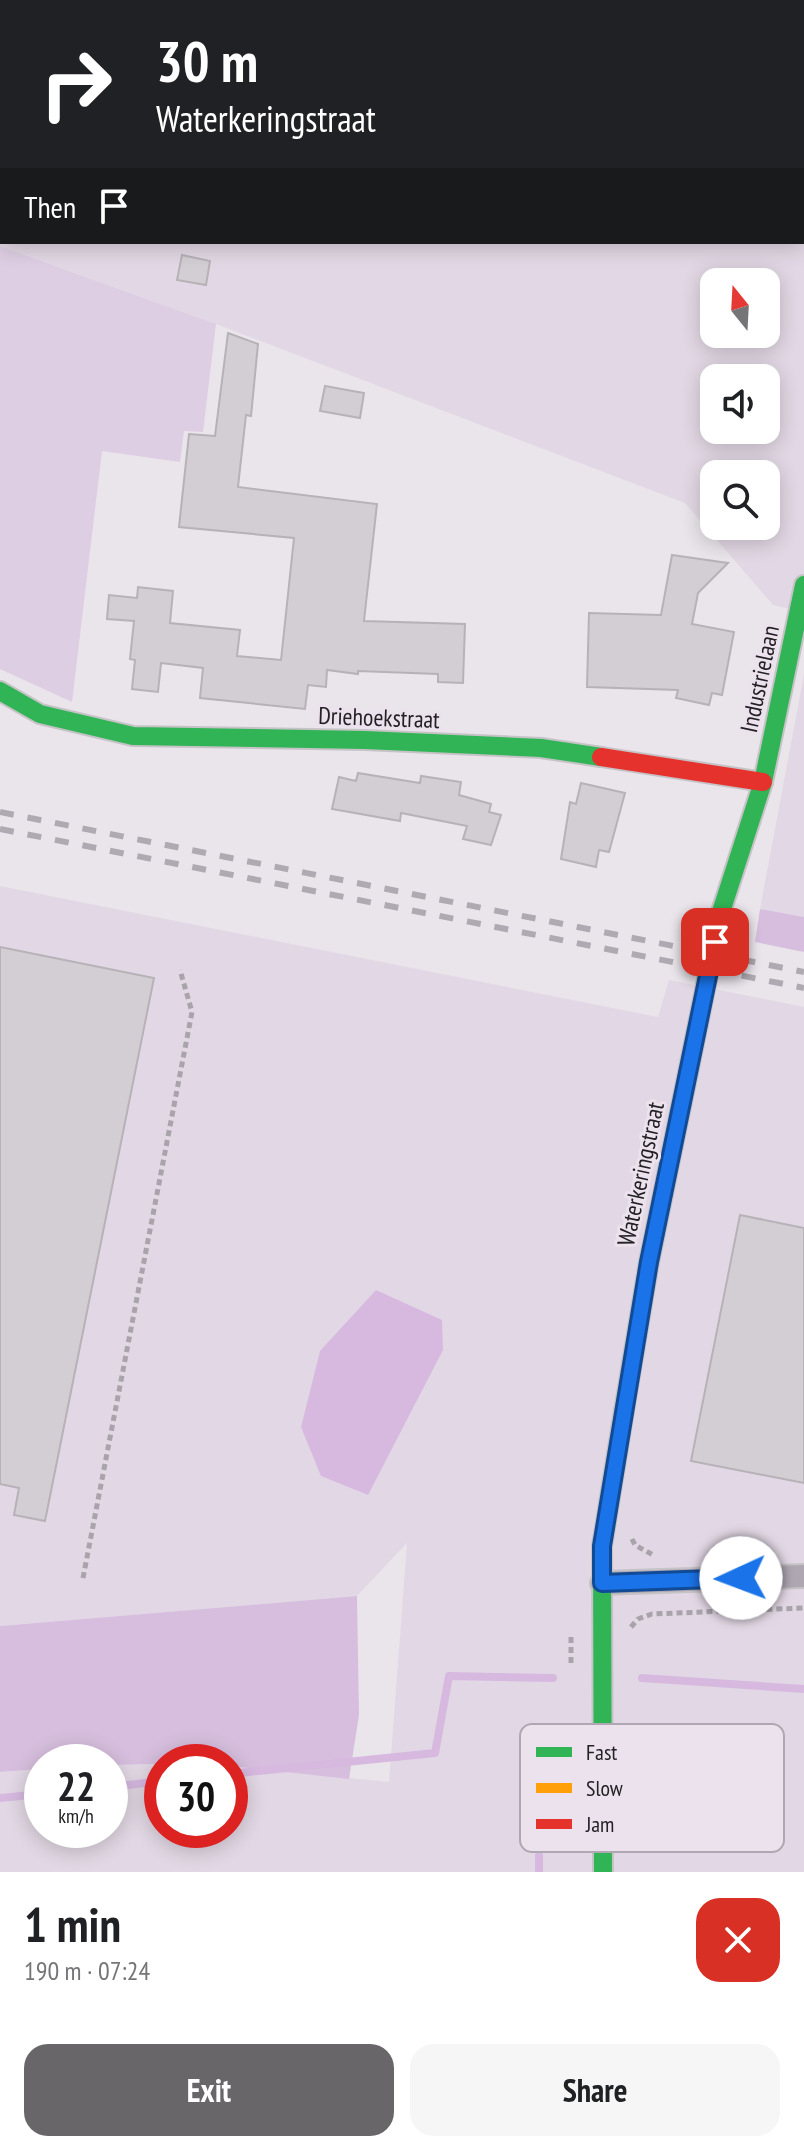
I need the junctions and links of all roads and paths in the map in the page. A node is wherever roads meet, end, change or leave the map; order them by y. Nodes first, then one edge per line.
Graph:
1 (804, 585) edge
2 (0, 691) edge
3 (763, 782) junction
4 (180, 970) dead end
5 (804, 1576) edge
6 (83, 1578) dead end
7 (602, 1583) junction
8 (804, 1608) edge
9 (570, 1650) dead end
10 (601, 1651) junction
11 (602, 1724) edge
12 (603, 1852) edge
13 (603, 1872) edge

1 - 3 street, Industrielaan
2 - 3 street, Driehoekstraat
3 - 7 street, Waterkeringstraat
4 - 6 path
5 - 7 street
7 - 10 street, Waterkeringstraat
8 - 10 path
9 - 10 path
10 - 11 street, Waterkeringstraat
12 - 13 street, Waterkeringstraat

